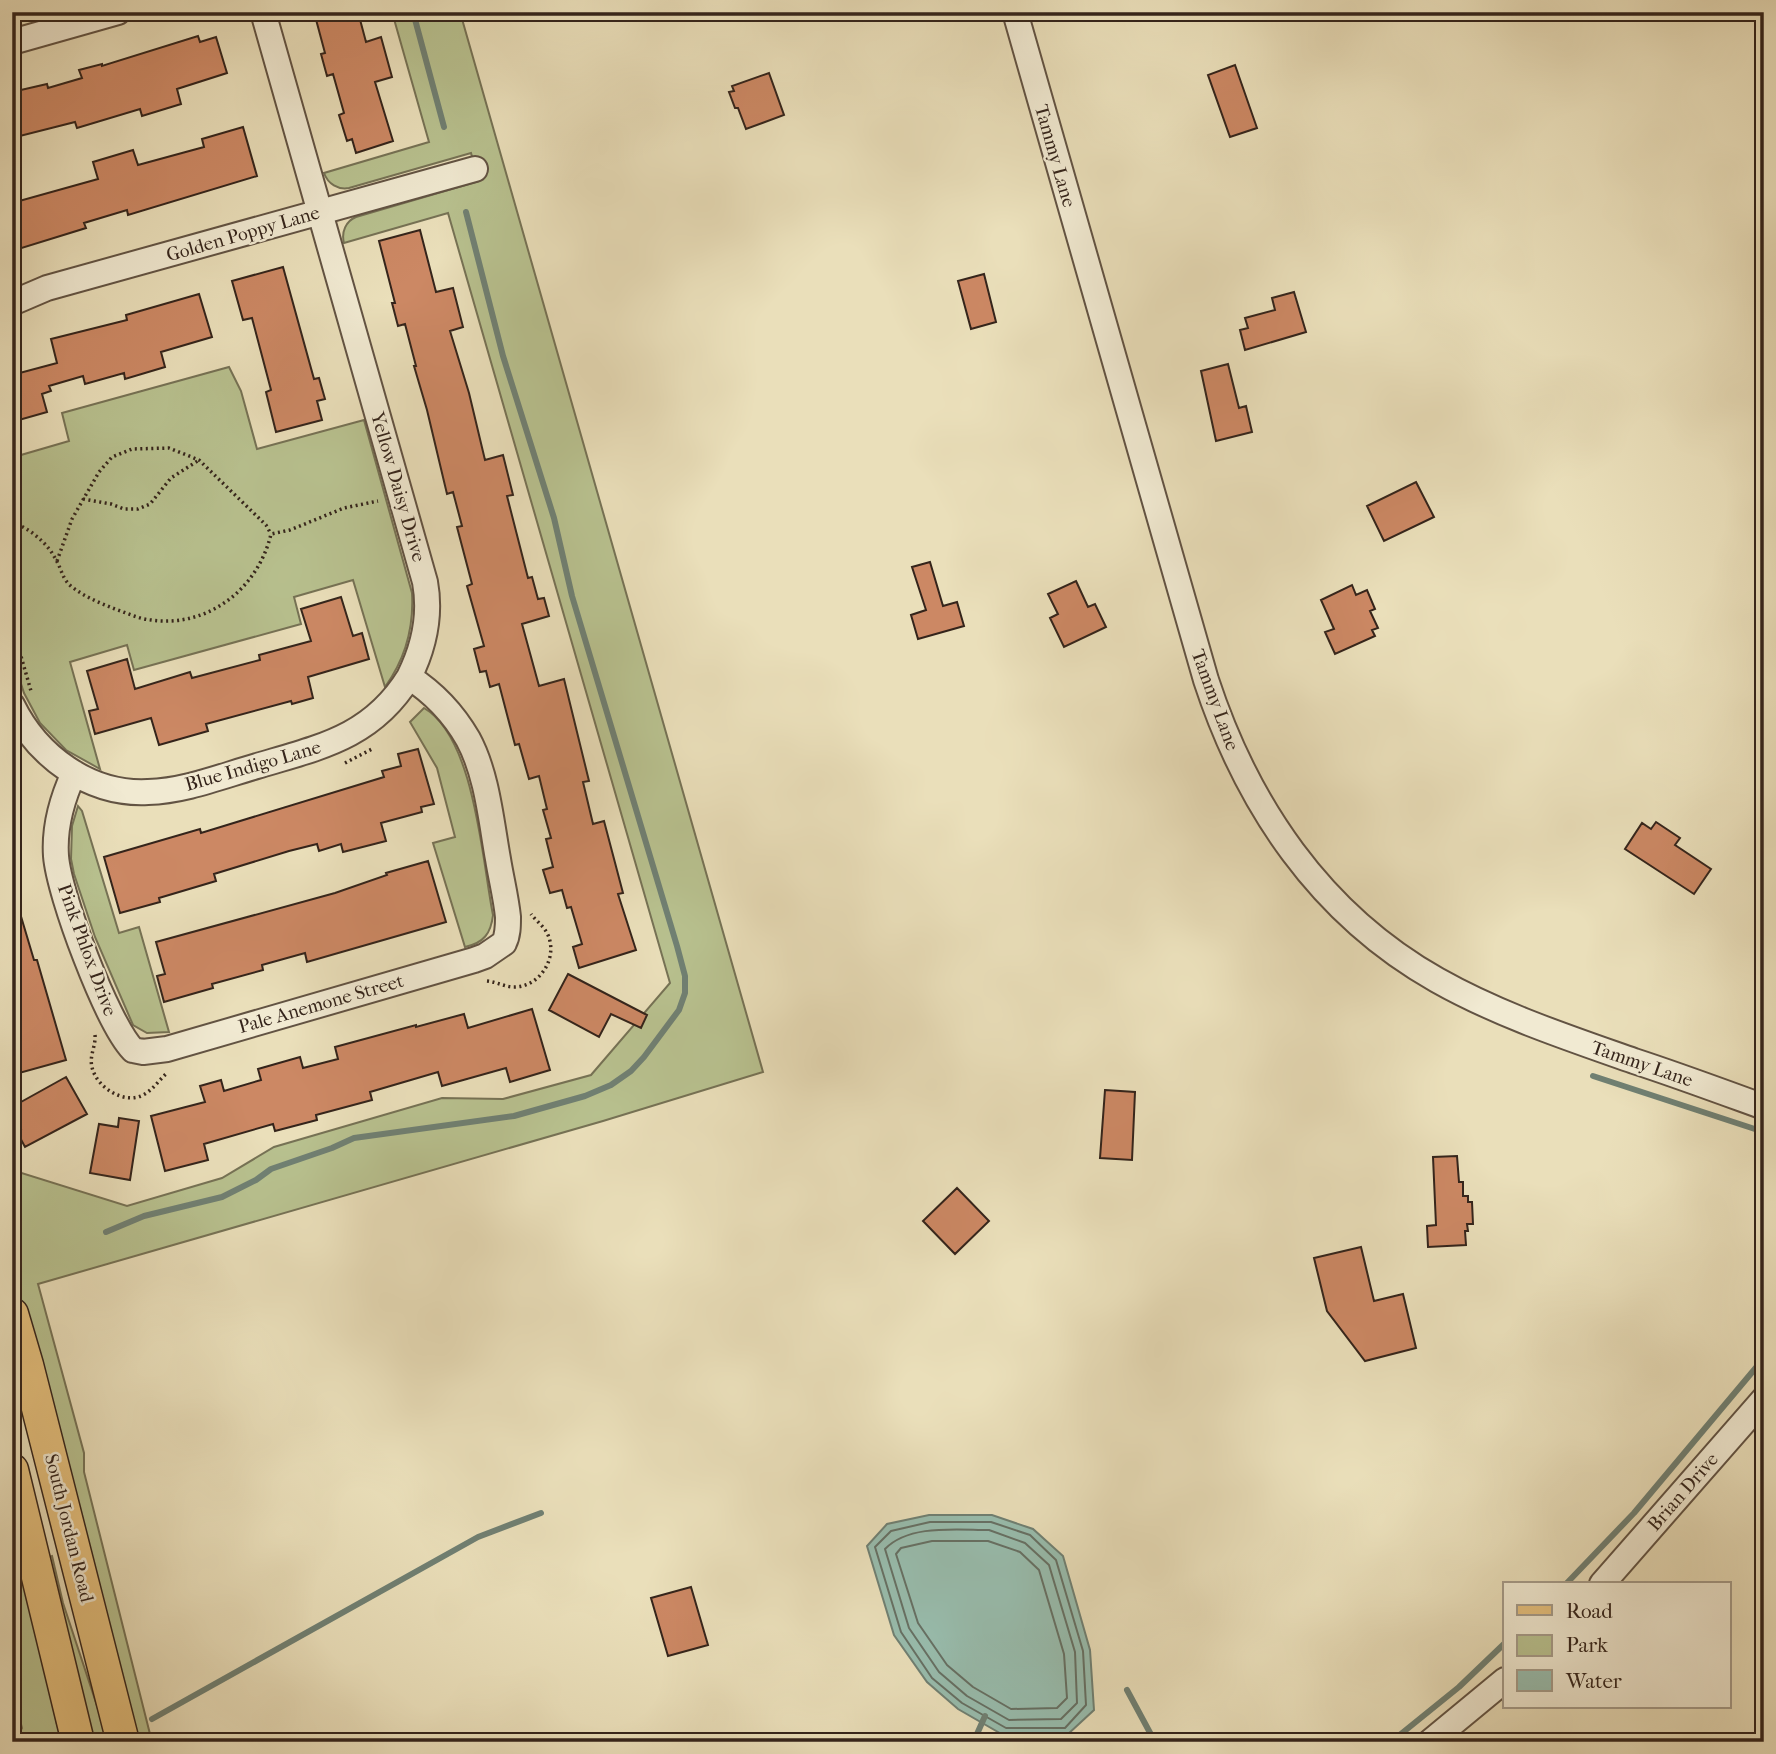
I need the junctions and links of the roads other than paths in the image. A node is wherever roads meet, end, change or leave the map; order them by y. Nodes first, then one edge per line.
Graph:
1 (118, 12) edge
2 (263, 12) edge
3 (1015, 12) edge
4 (12, 42) edge
5 (475, 169) dead end
6 (321, 212) junction
7 (12, 303) edge
8 (409, 677) junction
9 (24, 702) edge
10 (74, 773) junction
11 (132, 1055) joint
12 (1764, 1107) edge
13 (12, 1314) edge
14 (20, 1367) edge
15 (1764, 1399) edge
16 (12, 1470) edge
17 (1604, 1582) edge
18 (1503, 1682) edge
19 (78, 1742) edge
20 (123, 1742) edge
21 (1430, 1742) edge

1 - 4 street
2 - 6 street, Yellow Daisy Drive
3 - 12 street, Tammy Lane
5 - 6 street, Golden Poppy Lane
6 - 7 street, Golden Poppy Lane
6 - 8 street, Yellow Daisy Drive
8 - 10 street, Blue Indigo Lane
8 - 11 street, Pale Anemone Street
9 - 10 street
10 - 11 street, Pink Phlox Drive
13 - 14 main road, South Jordan Road
14 - 20 main road, South Jordan Road
15 - 17 street, Brian Drive
16 - 19 main road
18 - 21 street

